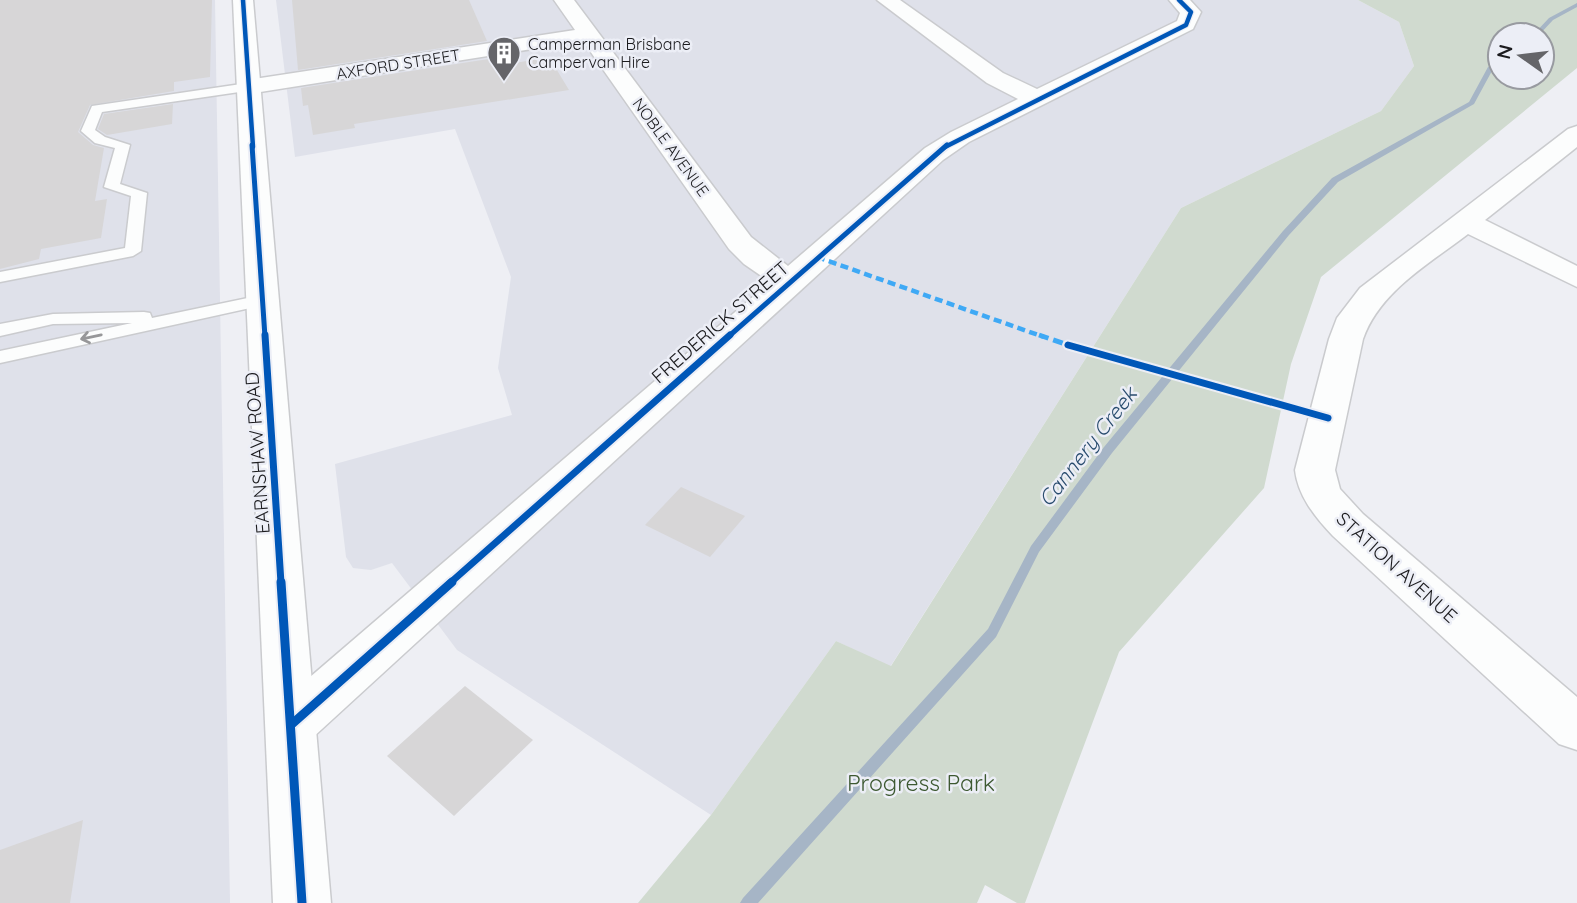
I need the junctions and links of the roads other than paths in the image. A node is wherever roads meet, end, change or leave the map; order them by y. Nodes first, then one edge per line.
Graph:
1 (243, 0) edge
2 (564, 0) edge
3 (887, 0) edge
4 (1179, 0) edge
5 (589, 34) junction
6 (248, 87) junction
7 (1038, 99) junction
8 (1577, 134) edge
9 (1467, 222) junction
10 (0, 278) edge
11 (1577, 278) edge
12 (790, 281) junction
13 (262, 300) junction
14 (181, 318) junction
15 (0, 330) edge
16 (0, 357) edge
17 (292, 724) junction
18 (1577, 728) edge
19 (302, 903) edge

1 - 6 street, EARNSHAW ROAD
2 - 5 street, NOBLE AVENUE
3 - 7 street
4 - 7 street, FREDERICK STREET
5 - 6 street, AXFORD STREET
5 - 12 street, NOBLE AVENUE
6 - 10 lane
6 - 13 street, EARNSHAW ROAD
7 - 12 street, FREDERICK STREET
8 - 9 street, STATION AVENUE
9 - 11 street
9 - 18 street, STATION AVENUE
12 - 17 street, FREDERICK STREET
13 - 14 lane
13 - 17 street, EARNSHAW ROAD
14 - 15 lane
14 -> 16 lane
17 - 19 street, EARNSHAW ROAD

